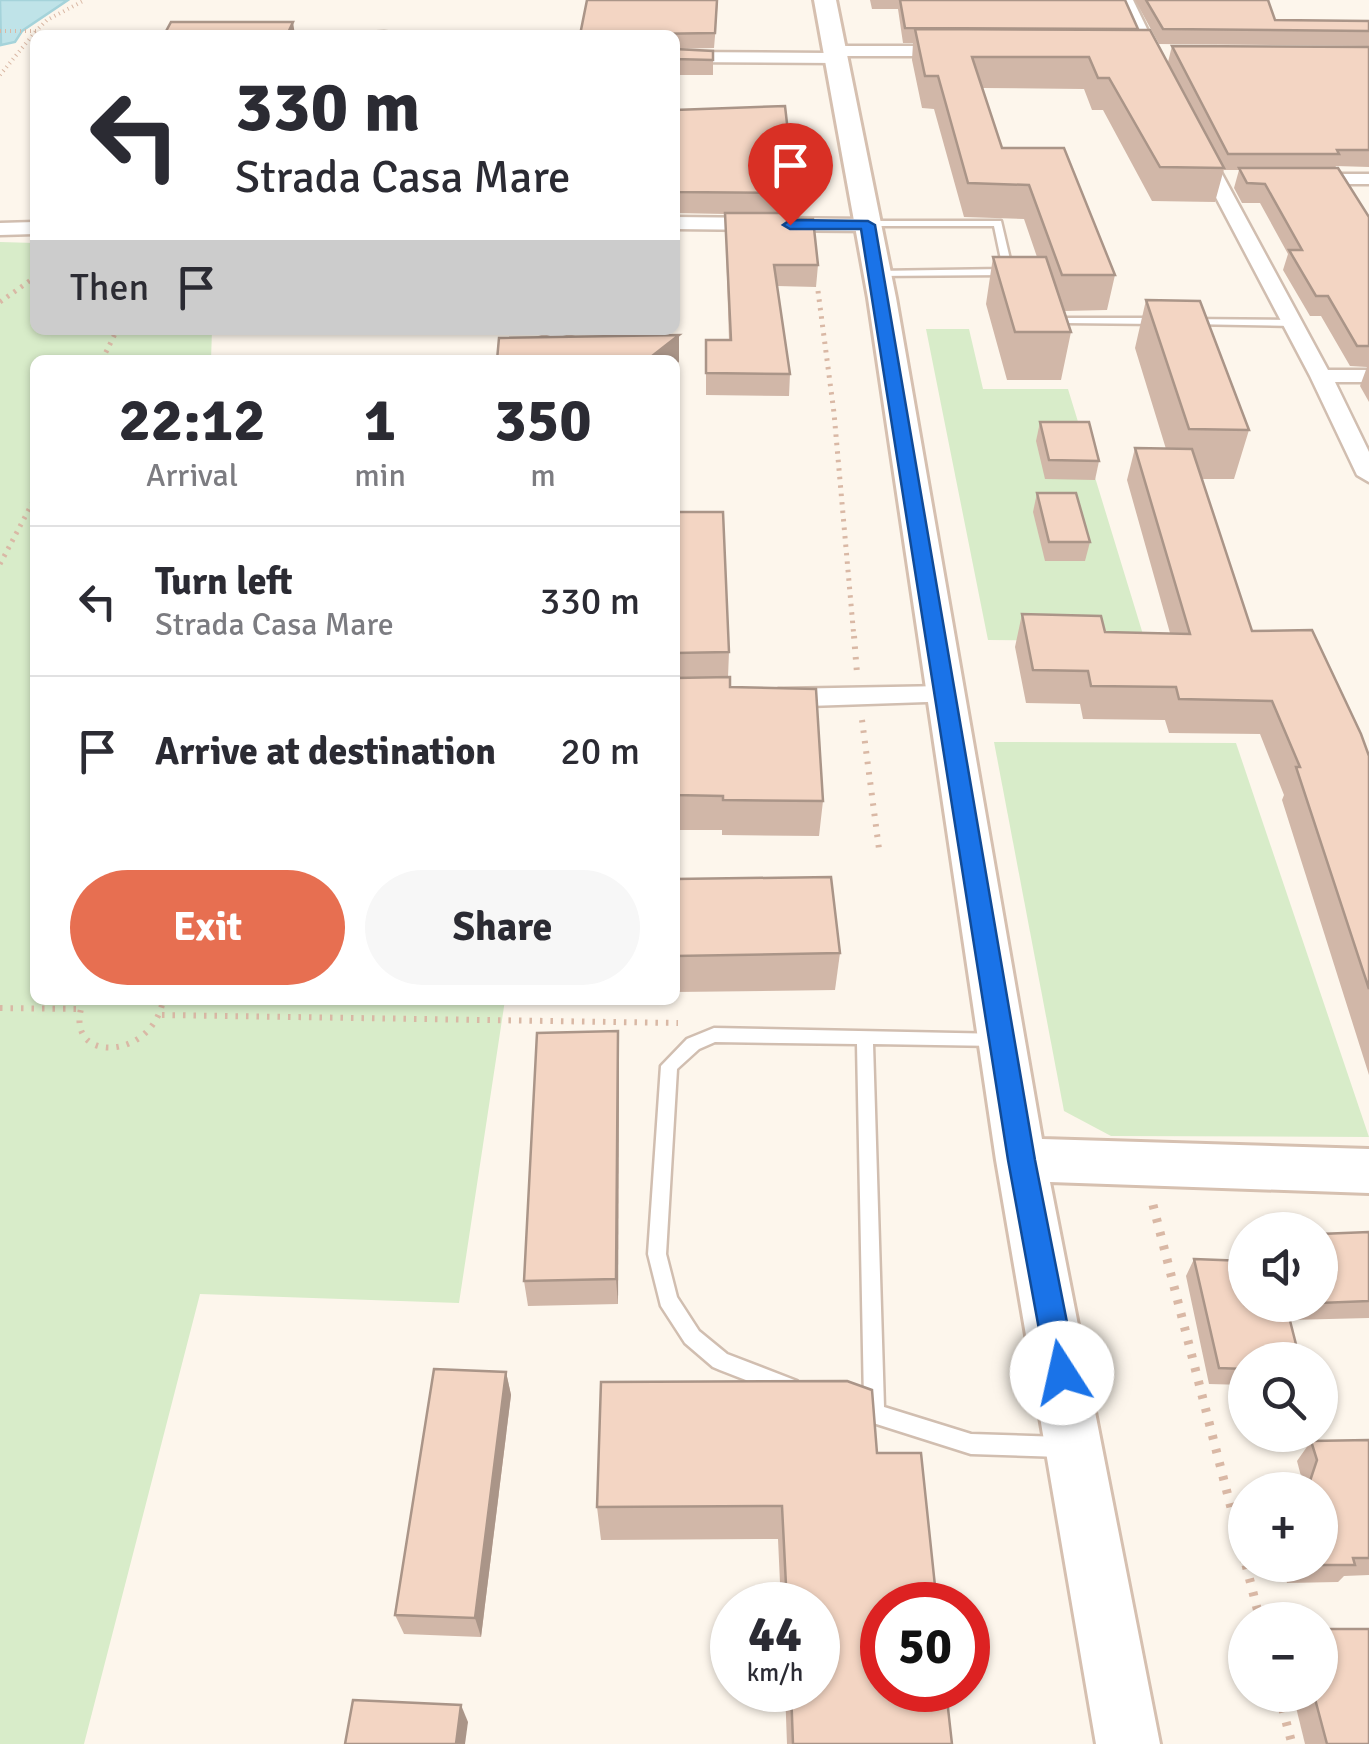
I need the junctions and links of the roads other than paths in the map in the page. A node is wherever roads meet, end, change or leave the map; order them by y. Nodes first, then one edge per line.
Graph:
1 (825, 0) edge
2 (1126, 0) edge
3 (973, 52) edge
4 (836, 55) junction
5 (680, 58) edge
6 (1165, 84) edge
7 (1189, 132) edge
8 (1293, 179) edge
9 (1369, 179) edge
10 (680, 223) edge
11 (868, 224) junction
12 (30, 228) edge
13 (0, 229) edge
14 (876, 274) junction
15 (1064, 320) edge
16 (1293, 322) junction
17 (560, 335) edge
18 (530, 343) edge
19 (1321, 376) junction
20 (1369, 376) edge
21 (1369, 475) edge
22 (946, 695) junction
23 (749, 699) edge
24 (865, 1038) junction
25 (1001, 1039) junction
26 (1021, 1160) junction
27 (1369, 1171) edge
28 (806, 1392) edge
29 (841, 1403) edge
30 (874, 1415) junction
31 (1076, 1447) junction
32 (1128, 1744) edge

1 - 4 main road
2 - 6 street
3 - 4 street
4 - 5 street
4 - 11 main road
7 - 16 street
8 - 9 street
10 - 11 street
11 - 14 main road
11 - 14 lane
12 - 13 street
14 - 22 main road
15 - 16 lane
16 - 19 street
17 - 18 lane
19 - 20 street
19 - 21 street
22 - 23 street
22 - 25 main road
24 - 25 lane
24 - 28 lane
24 - 30 lane
25 - 26 main road
26 - 27 main road
26 - 31 main road
29 - 30 lane
30 - 31 lane
31 - 32 main road

